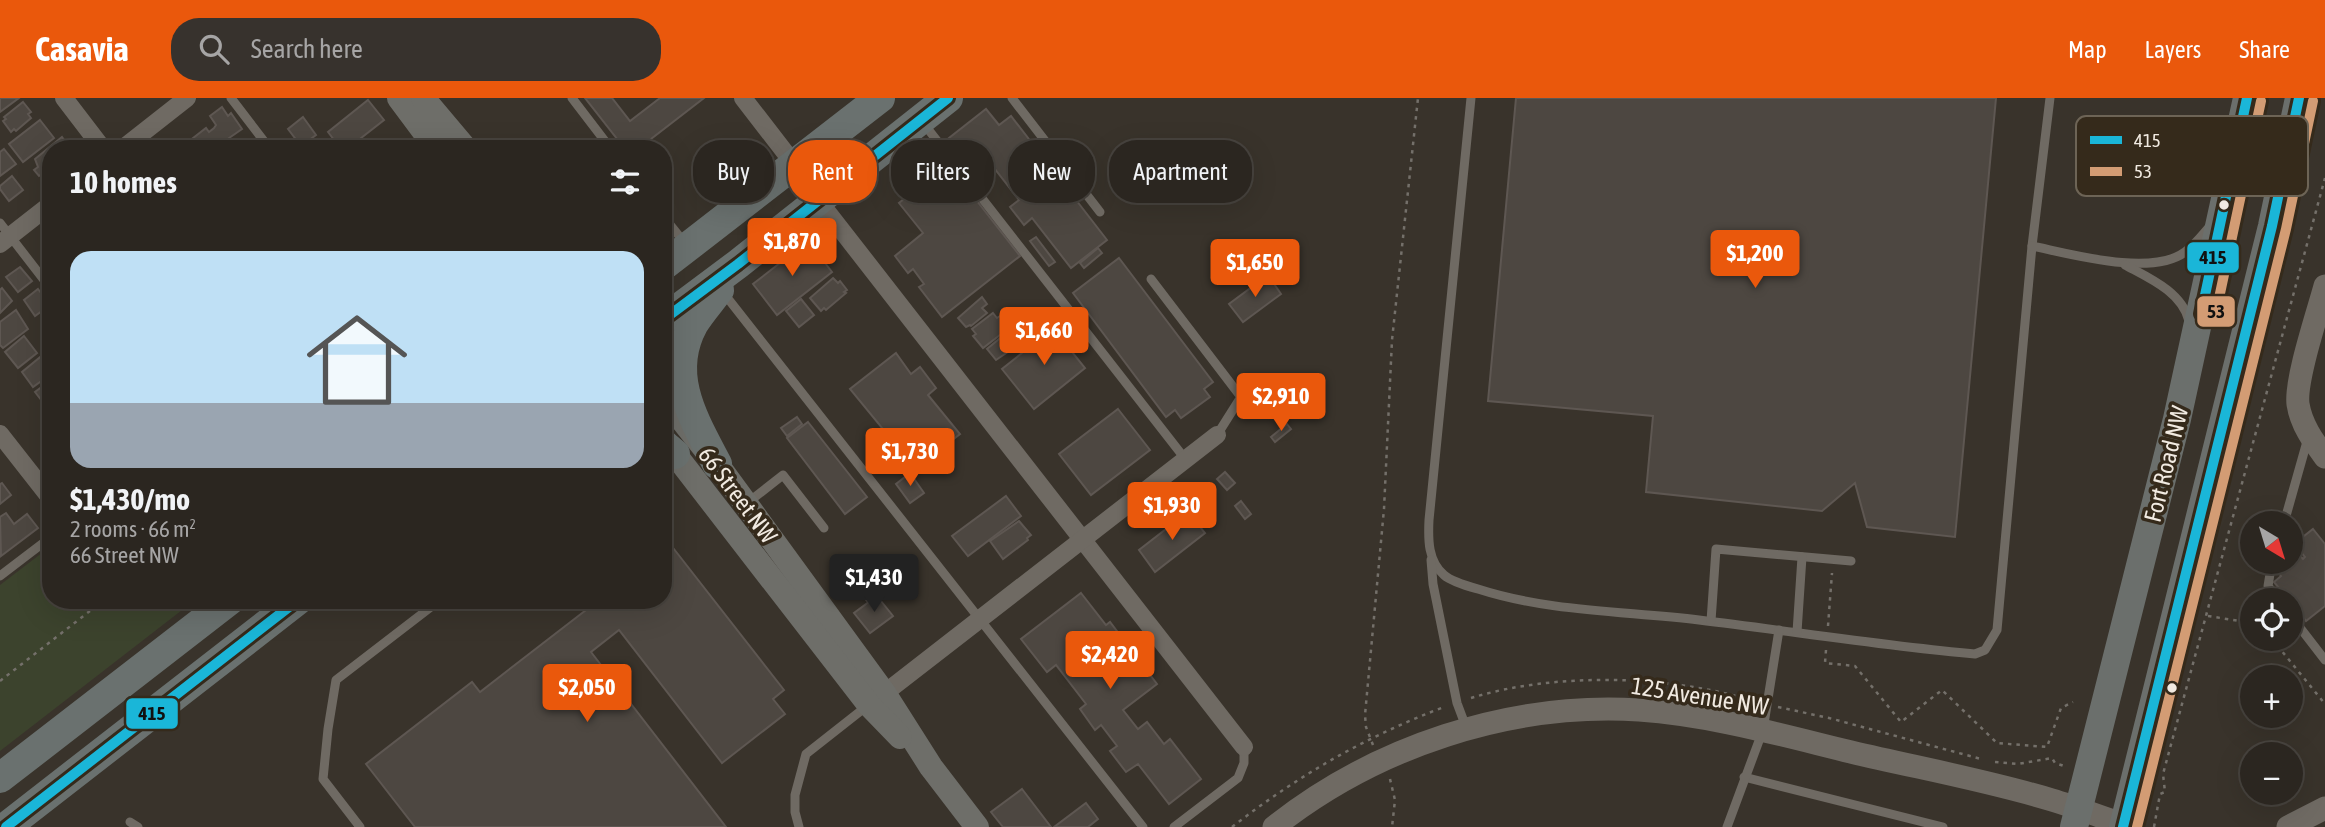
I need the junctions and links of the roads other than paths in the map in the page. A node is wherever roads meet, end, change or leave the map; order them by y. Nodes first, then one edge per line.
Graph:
1 (64, 98) edge
2 (187, 98) edge
3 (231, 98) edge
4 (399, 98) edge
5 (423, 98) edge
6 (572, 98) edge
7 (743, 98) edge
8 (880, 98) edge
9 (948, 98) edge
10 (1012, 98) edge
11 (1471, 98) edge
12 (2050, 98) edge
13 (2247, 98) edge
14 (2299, 98) edge
15 (2243, 116) edge
16 (2295, 116) edge
17 (921, 120) junction
18 (96, 140) edge
19 (133, 140) edge
20 (263, 140) edge
21 (430, 140) edge
22 (458, 140) edge
23 (604, 140) edge
24 (825, 140) edge
25 (877, 154) edge
26 (788, 156) edge
27 (788, 169) edge
28 (2226, 196) edge
29 (2278, 196) edge
30 (814, 203) edge
31 (820, 203) edge
32 (42, 210) edge
33 (1100, 212) dead end
34 (2222, 213) junction
35 (3, 234) edge
36 (2032, 246) junction
37 (678, 247) edge
38 (2124, 264) junction
39 (724, 278) junction
40 (1151, 278) dead end
41 (42, 279) edge
42 (2325, 286) edge
43 (672, 314) edge
44 (2193, 350) junction
45 (672, 407) edge
46 (2306, 426) junction
47 (0, 434) edge
48 (1217, 435) joint
49 (672, 451) edge
50 (2325, 457) edge
51 (1186, 460) junction
52 (717, 464) junction
53 (42, 488) edge
54 (746, 504) junction
55 (2287, 511) edge
56 (824, 528) dead end
57 (1082, 540) junction
58 (42, 544) edge
59 (1430, 551) junction
60 (1802, 557) junction
61 (1851, 561) dead end
62 (0, 576) edge
63 (218, 609) edge
64 (286, 609) edge
65 (428, 609) edge
66 (980, 619) junction
67 (1711, 621) junction
68 (1779, 630) junction
69 (1797, 632) junction
70 (2303, 632) edge
71 (2325, 660) edge
72 (876, 699) junction
73 (1466, 729) junction
74 (1763, 730) junction
75 (1244, 747) joint
76 (1744, 777) junction
77 (0, 778) edge
78 (2325, 808) edge
79 (2076, 818) edge
80 (2126, 826) edge
81 (6, 827) edge
82 (360, 827) edge
83 (799, 827) edge
84 (977, 827) edge
85 (1143, 827) edge
86 (1174, 827) edge
87 (1274, 827) edge
88 (1727, 827) edge
89 (1942, 827) edge
90 (2288, 827) edge

1 - 18 street
2 - 19 street
3 - 20 lane
4 - 21 main road
5 - 22 main road
6 - 23 lane
7 - 26 street
8 - 24 highway
9 - 17 highway
10 - 33 lane
11 - 59 lane
12 - 36 lane
13 - 15 main road, Fort Road NW
14 - 16 main road, Fort Road NW
17 - 25 highway
17 - 51 lane
27 - 37 highway
28 - 34 main road, Fort Road NW
29 - 80 main road, Fort Road NW
30 - 39 highway
31 - 57 street
32 - 35 street
34 - 38 lane
34 - 44 main road, Fort Road NW
35 - 41 lane
36 - 38 lane
36 - 69 lane
38 - 44 lane
39 - 43 highway
39 - 52 highway
39 - 66 lane
40 - 48 lane
42 - 46 street
44 - 79 main road, Fort Road NW
45 - 52 main road, 66 Street NW
46 - 50 street
46 - 55 lane
47 - 53 street
48 - 51 street
49 - 72 main road, 66 Street NW
51 - 57 street
52 - 54 main road, 66 Street NW
54 - 56 lane
54 - 72 main road, 66 Street NW
57 - 66 street
57 - 75 street
58 - 62 lane
59 - 67 lane
59 - 73 lane
60 - 61 lane
60 - 67 lane
60 - 69 lane
63 - 77 highway
64 - 81 highway
65 - 82 lane
66 - 72 street
66 - 85 lane
67 - 68 lane
68 - 69 lane
68 - 74 lane
70 - 71 lane
72 - 83 lane
72 - 84 main road, 66 Street NW
73 - 74 street, 125 Avenue NW
73 - 87 street, 125 Avenue NW
74 - 76 lane
74 - 79 street, 125 Avenue NW
75 - 86 lane
76 - 88 lane
76 - 89 lane
78 - 90 street
79 - 80 street, 125 Avenue NW

